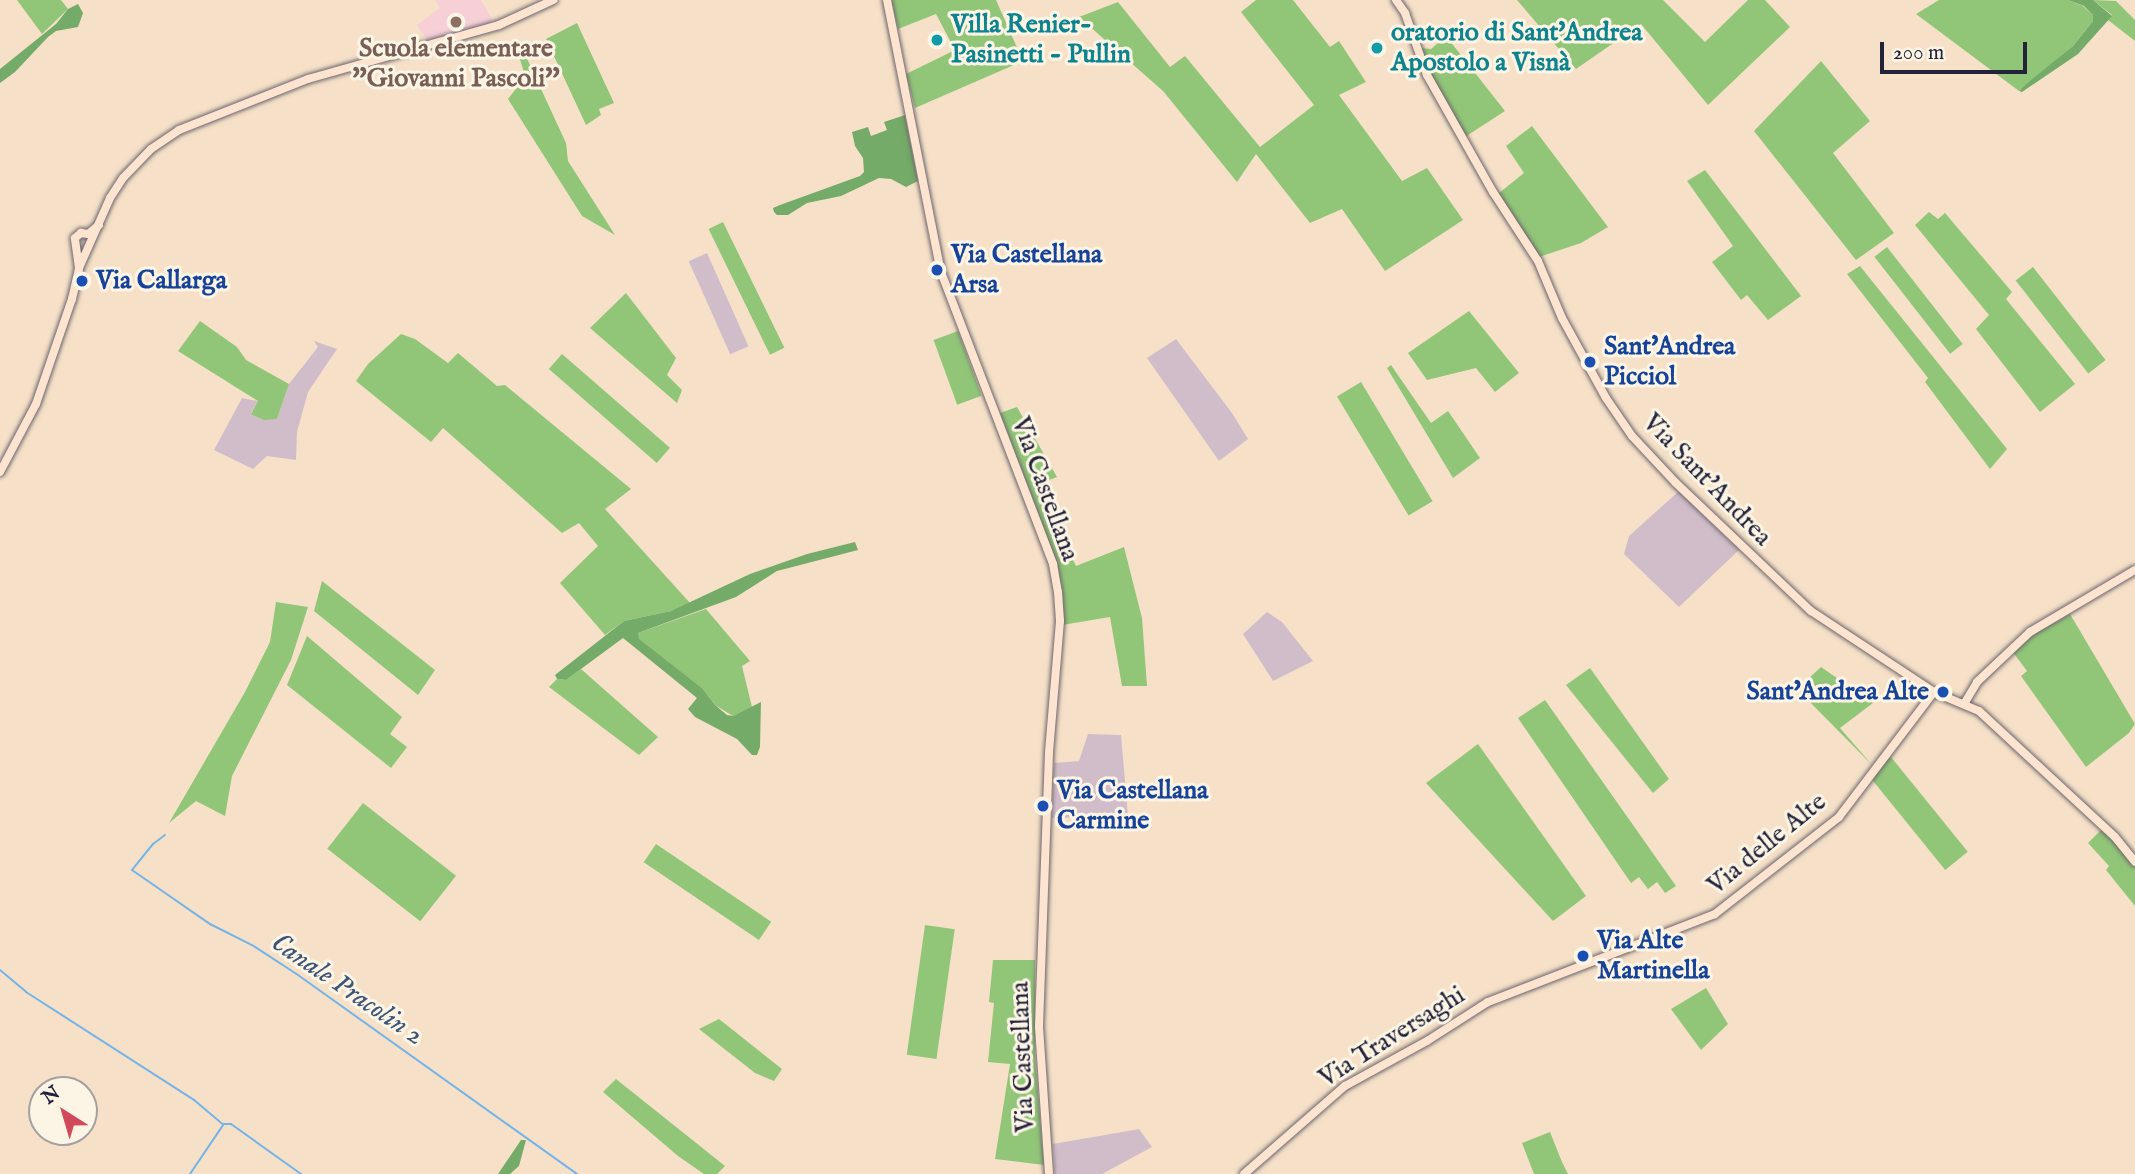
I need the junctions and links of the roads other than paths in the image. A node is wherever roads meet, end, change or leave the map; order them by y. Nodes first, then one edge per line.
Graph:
1 (554, 0) edge
2 (887, 0) edge
3 (1396, 0) edge
4 (89, 241) junction
5 (77, 248) junction
6 (79, 268) junction
7 (0, 472) edge
8 (2135, 570) edge
9 (1934, 692) junction
10 (1964, 704) junction
11 (2135, 862) edge
12 (1579, 964) joint
13 (1049, 1174) edge
14 (1244, 1174) edge

1 - 4 street
2 - 13 street, Via Castellana
3 - 9 street, Via Sant'Andrea
4 - 5 street
4 - 5 street
4 - 6 street
5 - 6 street
6 - 7 street
8 - 10 street
9 - 10 street, Via Sant'Andrea
9 - 12 street, Via delle Alte
10 - 11 street, Via Sant'Andrea
12 - 14 street, Via Traversaghi

